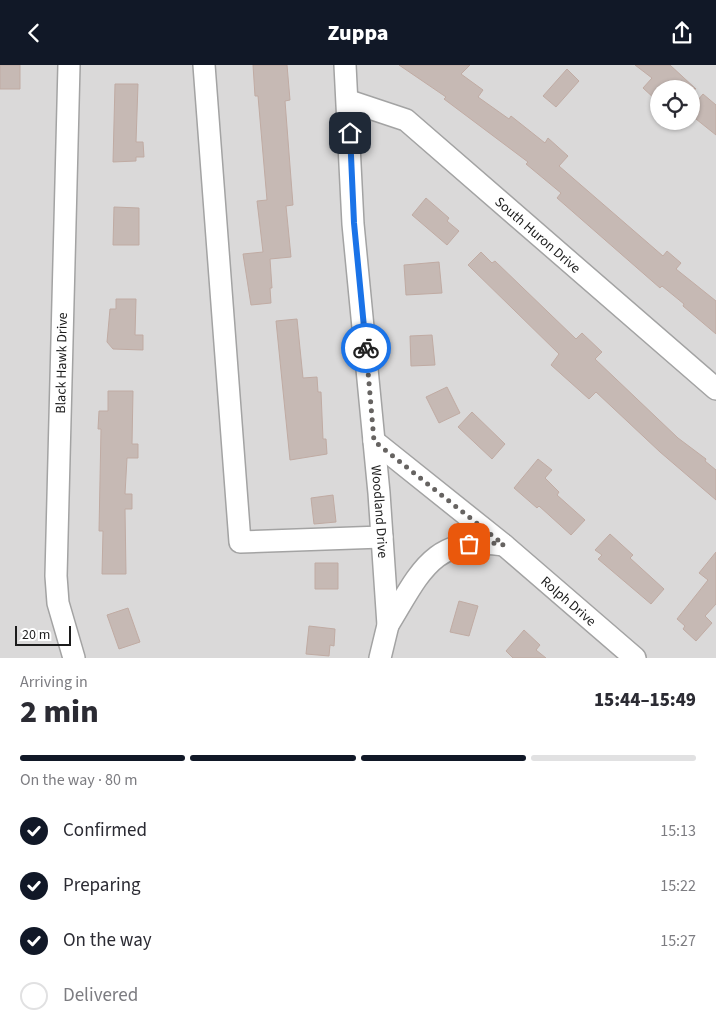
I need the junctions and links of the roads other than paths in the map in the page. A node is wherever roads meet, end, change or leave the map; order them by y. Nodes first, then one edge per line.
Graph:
1 (69, 65) edge
2 (204, 65) edge
3 (345, 65) edge
4 (349, 101) junction
5 (716, 389) edge
6 (374, 441) junction
7 (382, 537) junction
8 (504, 545) junction
9 (388, 625) junction
10 (74, 658) edge
11 (380, 658) edge
12 (635, 658) edge

1 - 10 street, Black Hawk Drive
2 - 7 street
3 - 4 street, Woodland Drive
4 - 5 street, South Huron Drive
4 - 6 street, Woodland Drive
6 - 7 street, Woodland Drive
6 - 8 street, Rolph Drive
7 - 9 street, Woodland Drive
8 - 9 street
8 - 12 street, Rolph Drive
9 - 11 street, Woodland Drive

